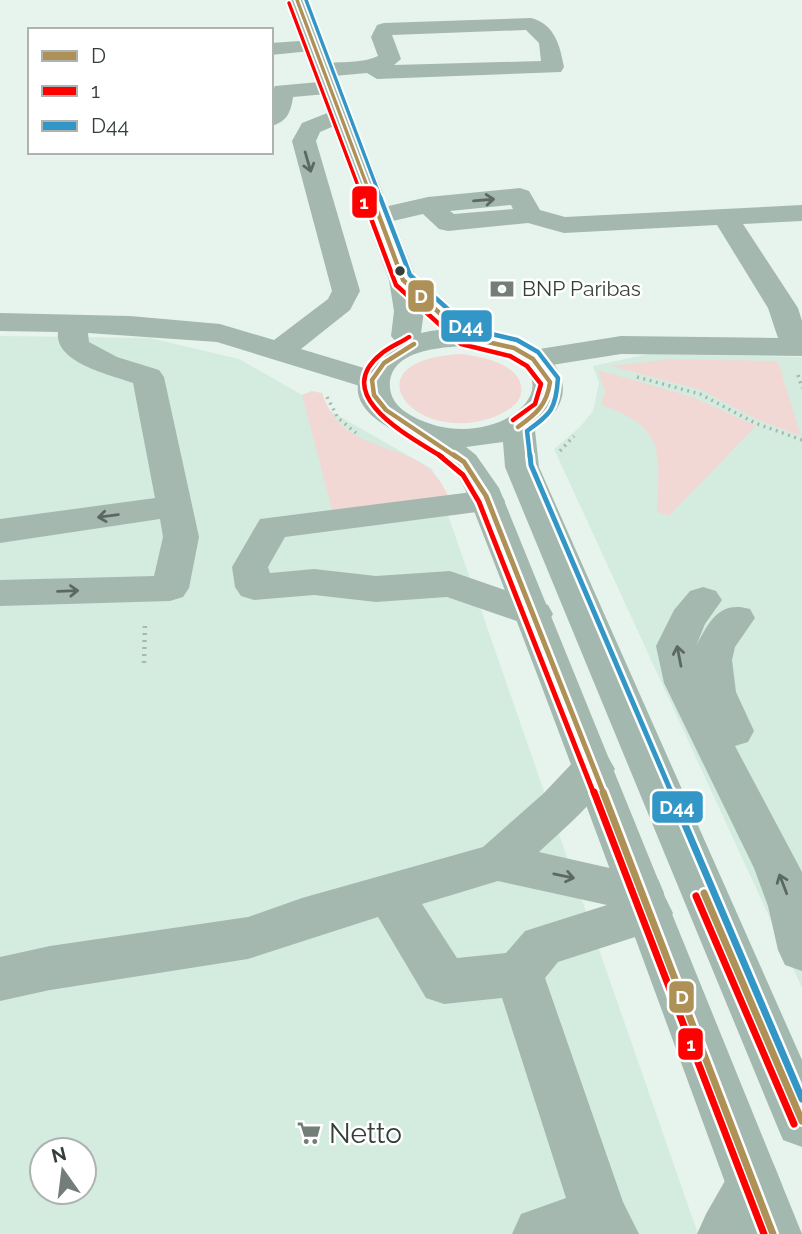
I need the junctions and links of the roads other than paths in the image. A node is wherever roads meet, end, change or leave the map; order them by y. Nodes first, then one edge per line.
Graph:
1 (296, 0) edge
2 (314, 46) junction
3 (273, 49) edge
4 (273, 62) edge
5 (374, 66) junction
6 (326, 79) junction
7 (283, 91) junction
8 (340, 115) junction
9 (273, 117) edge
10 (802, 213) edge
11 (380, 216) junction
12 (725, 217) junction
13 (403, 280) junction
14 (0, 322) edge
15 (77, 324) junction
16 (466, 337) junction
17 (414, 344) junction
18 (799, 347) edge
19 (278, 352) junction
20 (533, 359) junction
21 (373, 381) junction
22 (518, 427) junction
23 (422, 432) junction
24 (488, 501) junction
25 (175, 506) junction
26 (0, 531) edge
27 (0, 593) edge
28 (534, 614) junction
29 (593, 769) junction
30 (802, 858) edge
31 (498, 862) junction
32 (389, 893) junction
33 (645, 903) junction
34 (802, 950) edge
35 (519, 974) junction
36 (0, 979) edge
37 (802, 1121) edge
38 (764, 1210) edge
39 (605, 1225) edge
40 (541, 1234) edge
41 (726, 1234) edge

1 - 2 main road
2 - 3 street
2 - 6 main road
4 - 7 street
5 - 5 street
5 - 6 street
6 - 7 street
6 - 8 main road
7 - 9 street
8 - 11 main road
8 -> 19 street
10 - 12 street
11 - 12 street
11 - 13 main road
12 - 18 street
13 - 16 main road
13 - 17 main road
14 - 15 street
15 - 19 street
15 - 25 street
16 - 17 main road
16 - 20 main road
17 - 21 main road
18 - 20 street
19 - 21 street
20 - 22 main road
21 - 23 main road
22 - 23 main road
22 - 37 main road
23 - 24 main road
24 - 28 main road
24 - 28 street
25 -> 26 street
27 -> 25 street
28 - 29 main road
29 - 31 street
29 - 33 main road
34 -> 30 street
31 - 32 street
31 -> 33 street
32 - 35 street
32 - 36 street
33 - 35 street
33 - 38 main road
35 - 39 street
38 - 41 street
39 - 40 street

